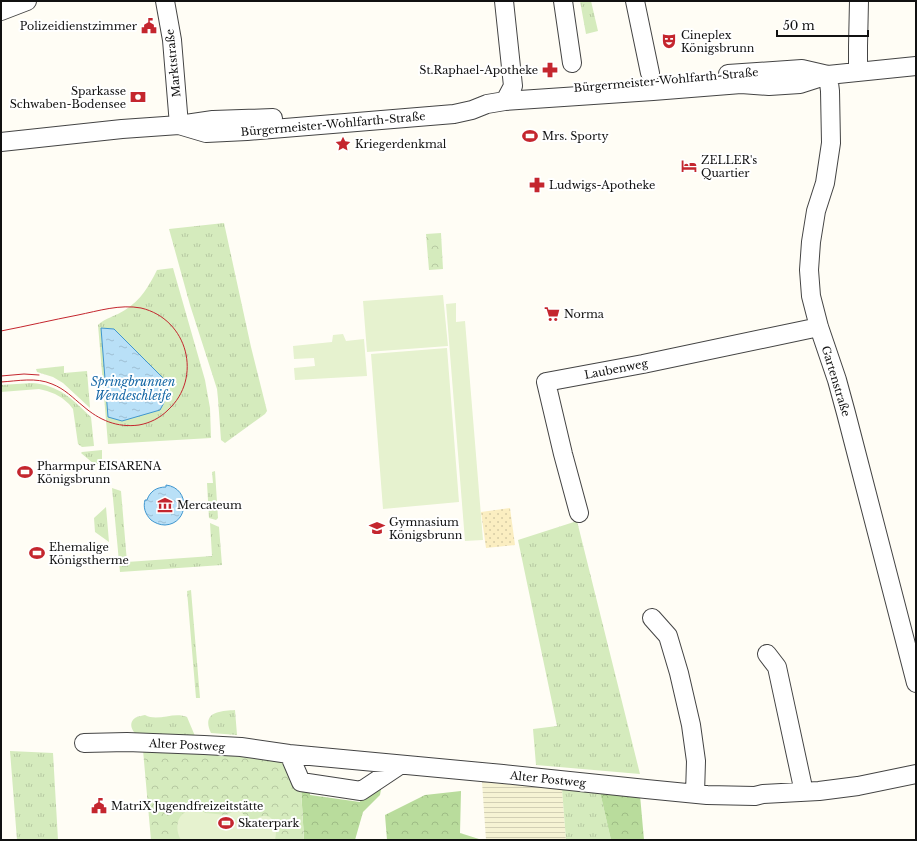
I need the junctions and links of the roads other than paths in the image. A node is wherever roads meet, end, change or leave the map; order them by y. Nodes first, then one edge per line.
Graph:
1 (26, 1) edge
2 (165, 1) edge
3 (504, 1) edge
4 (563, 1) edge
5 (635, 1) edge
6 (859, 1) edge
7 (1, 11) edge
8 (572, 63) dead end
9 (916, 66) edge
10 (858, 71) junction
11 (650, 72) dead end
12 (828, 75) junction
13 (505, 101) junction
14 (179, 125) junction
15 (1, 142) edge
16 (818, 327) junction
17 (579, 513) dead end
18 (652, 618) dead end
19 (767, 654) dead end
20 (916, 683) edge
21 (84, 744) dead end
22 (288, 754) junction
23 (400, 765) junction
24 (916, 774) edge
25 (803, 792) junction
26 (695, 794) junction

1 - 7 street
2 - 14 street, Marktstraße
3 - 13 street
4 - 8 street
5 - 11 street
6 - 10 street
9 - 10 street, Bürgermeister-Wohlfarth-Straße
10 - 12 street, Bürgermeister-Wohlfarth-Straße
12 - 13 street, Bürgermeister-Wohlfarth-Straße
12 - 16 street, Gartenstraße
13 - 14 street, Bürgermeister-Wohlfarth-Straße
14 - 15 street, Bürgermeister-Wohlfarth-Straße
16 - 17 street, Laubenweg
16 - 20 street, Gartenstraße
18 - 26 street
19 - 25 street
21 - 22 street, Alter Postweg
22 - 23 street, Alter Postweg
22 - 23 street
23 - 26 street, Alter Postweg
24 - 25 street, Alter Postweg
25 - 26 street, Alter Postweg

